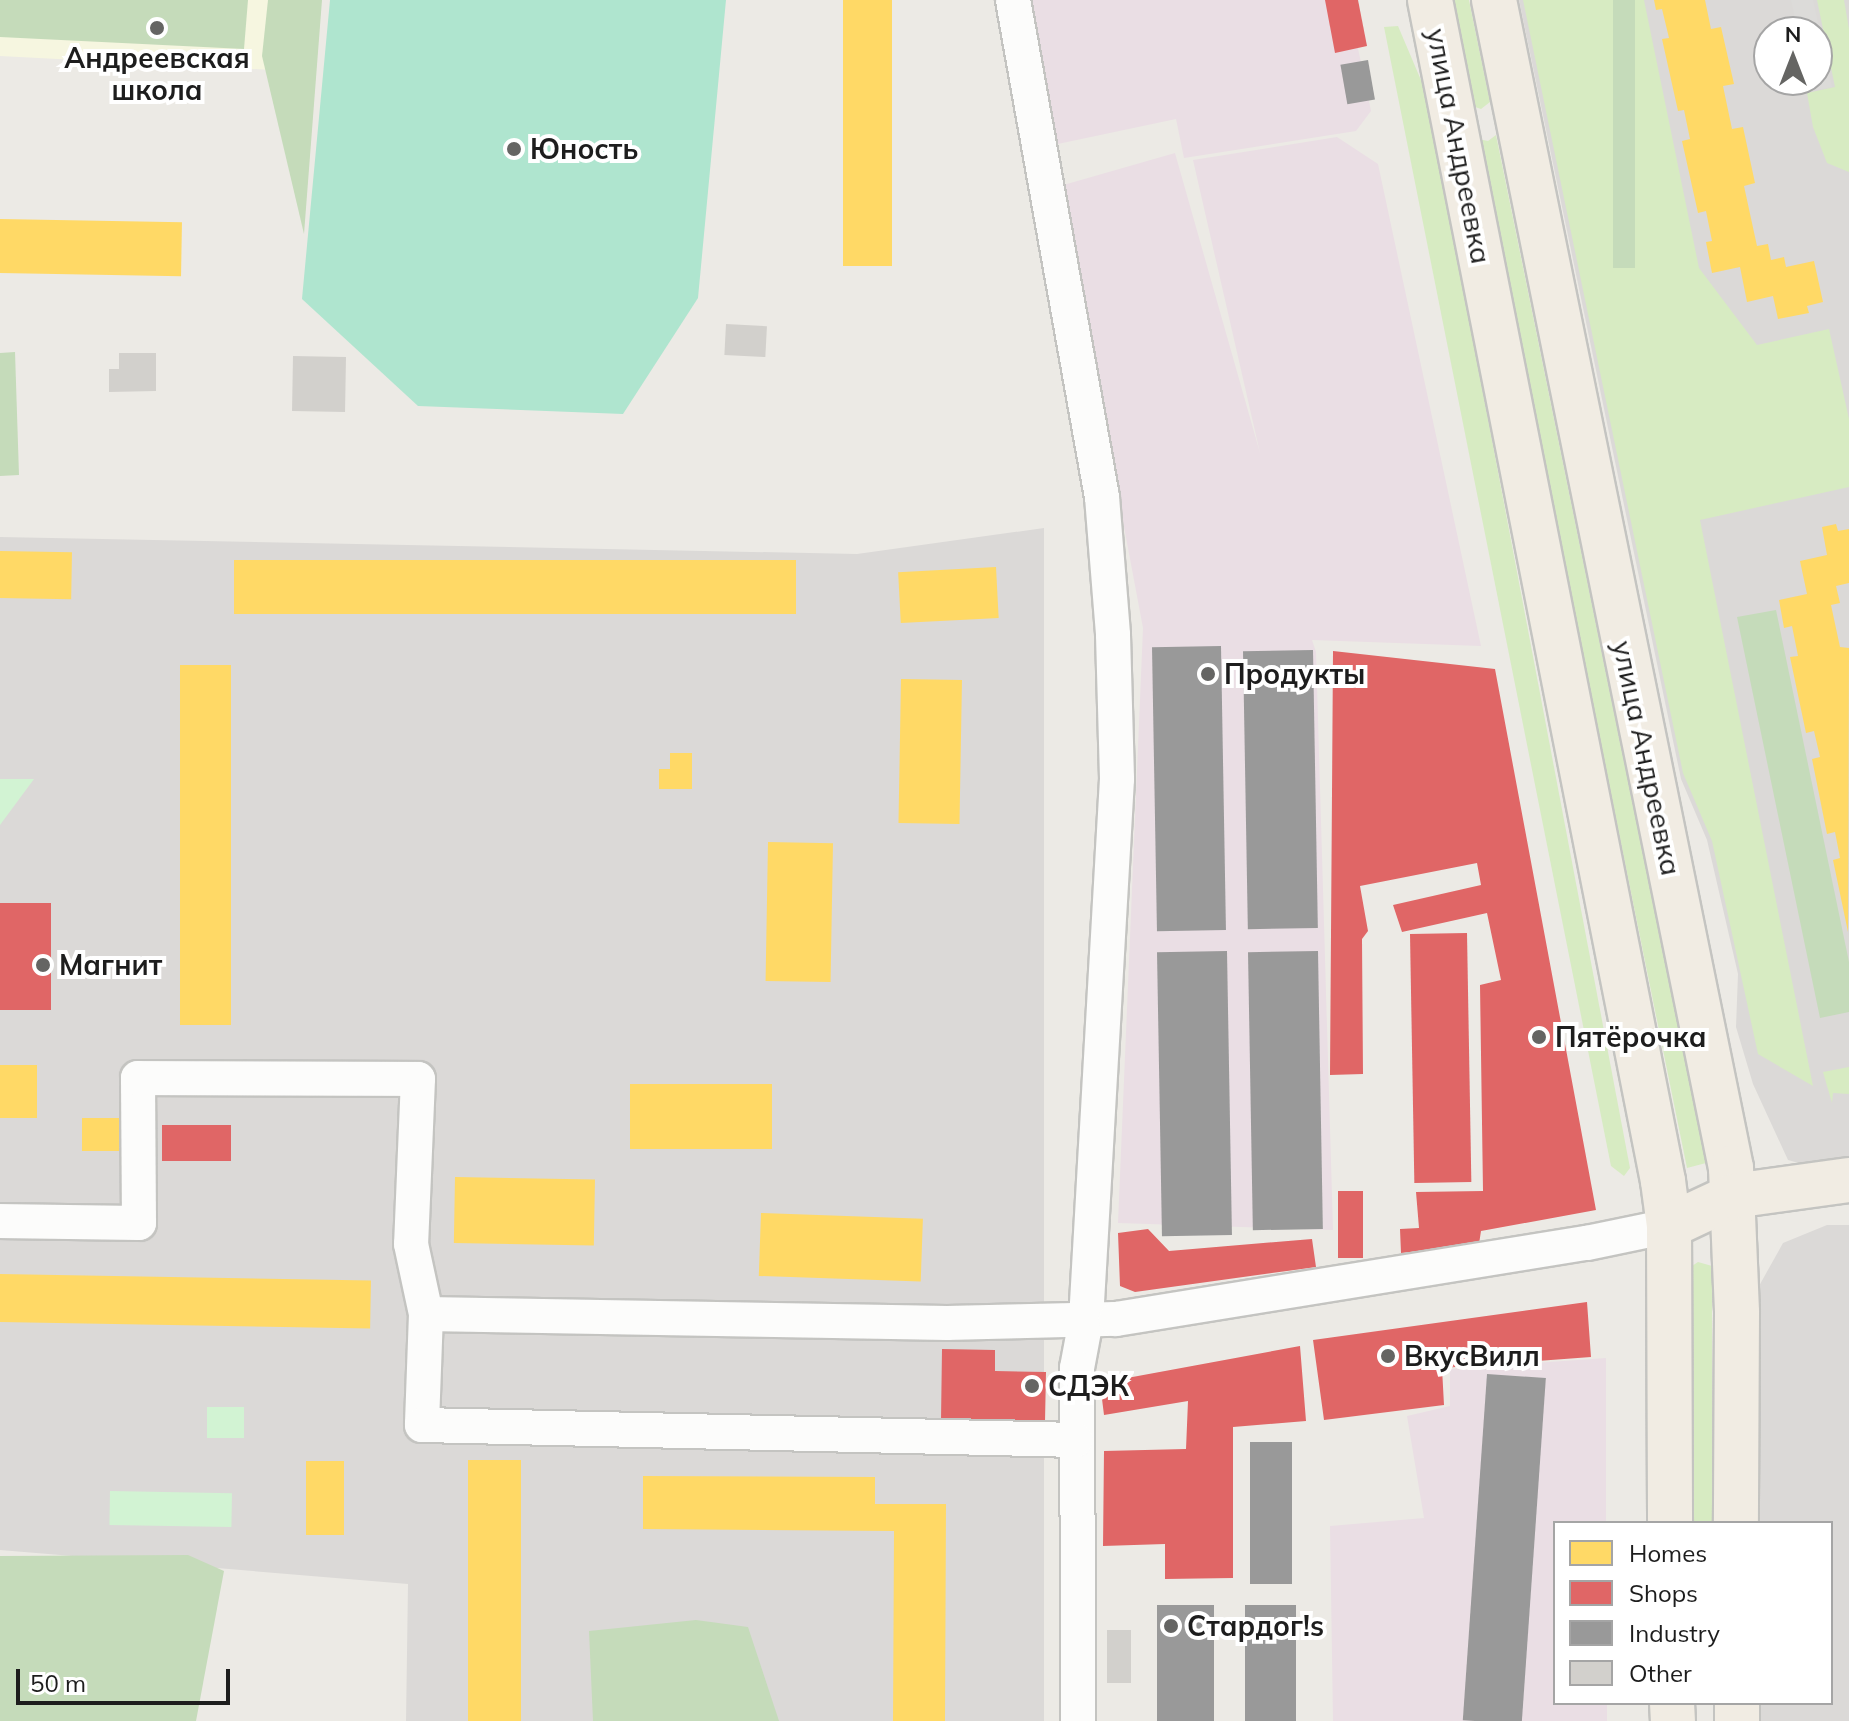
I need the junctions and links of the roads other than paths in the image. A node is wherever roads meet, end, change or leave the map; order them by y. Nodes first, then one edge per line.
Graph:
1 (1013, 0) edge
2 (1430, 0) edge
3 (1494, 0) edge
4 (1514, 101) junction
5 (1454, 114) junction
6 (1849, 1180) edge
7 (1734, 1206) junction
8 (1849, 1207) edge
9 (0, 1221) edge
10 (1669, 1226) junction
11 (426, 1314) junction
12 (1086, 1320) junction
13 (1076, 1440) junction
14 (1670, 1521) edge
15 (1736, 1521) edge
16 (1078, 1721) edge

1 - 12 street
2 - 5 main road, улица Андреевка
3 - 4 main road, улица Андреевка
4 - 5 main road
4 - 7 main road, улица Андреевка
5 - 10 main road, улица Андреевка
6 - 7 main road
7 - 8 main road
7 - 10 main road
7 - 15 main road, улица Андреевка
9 - 11 street
10 - 12 street
10 - 14 main road, улица Андреевка
11 - 12 street
11 - 13 street
12 - 13 street
13 - 16 street

